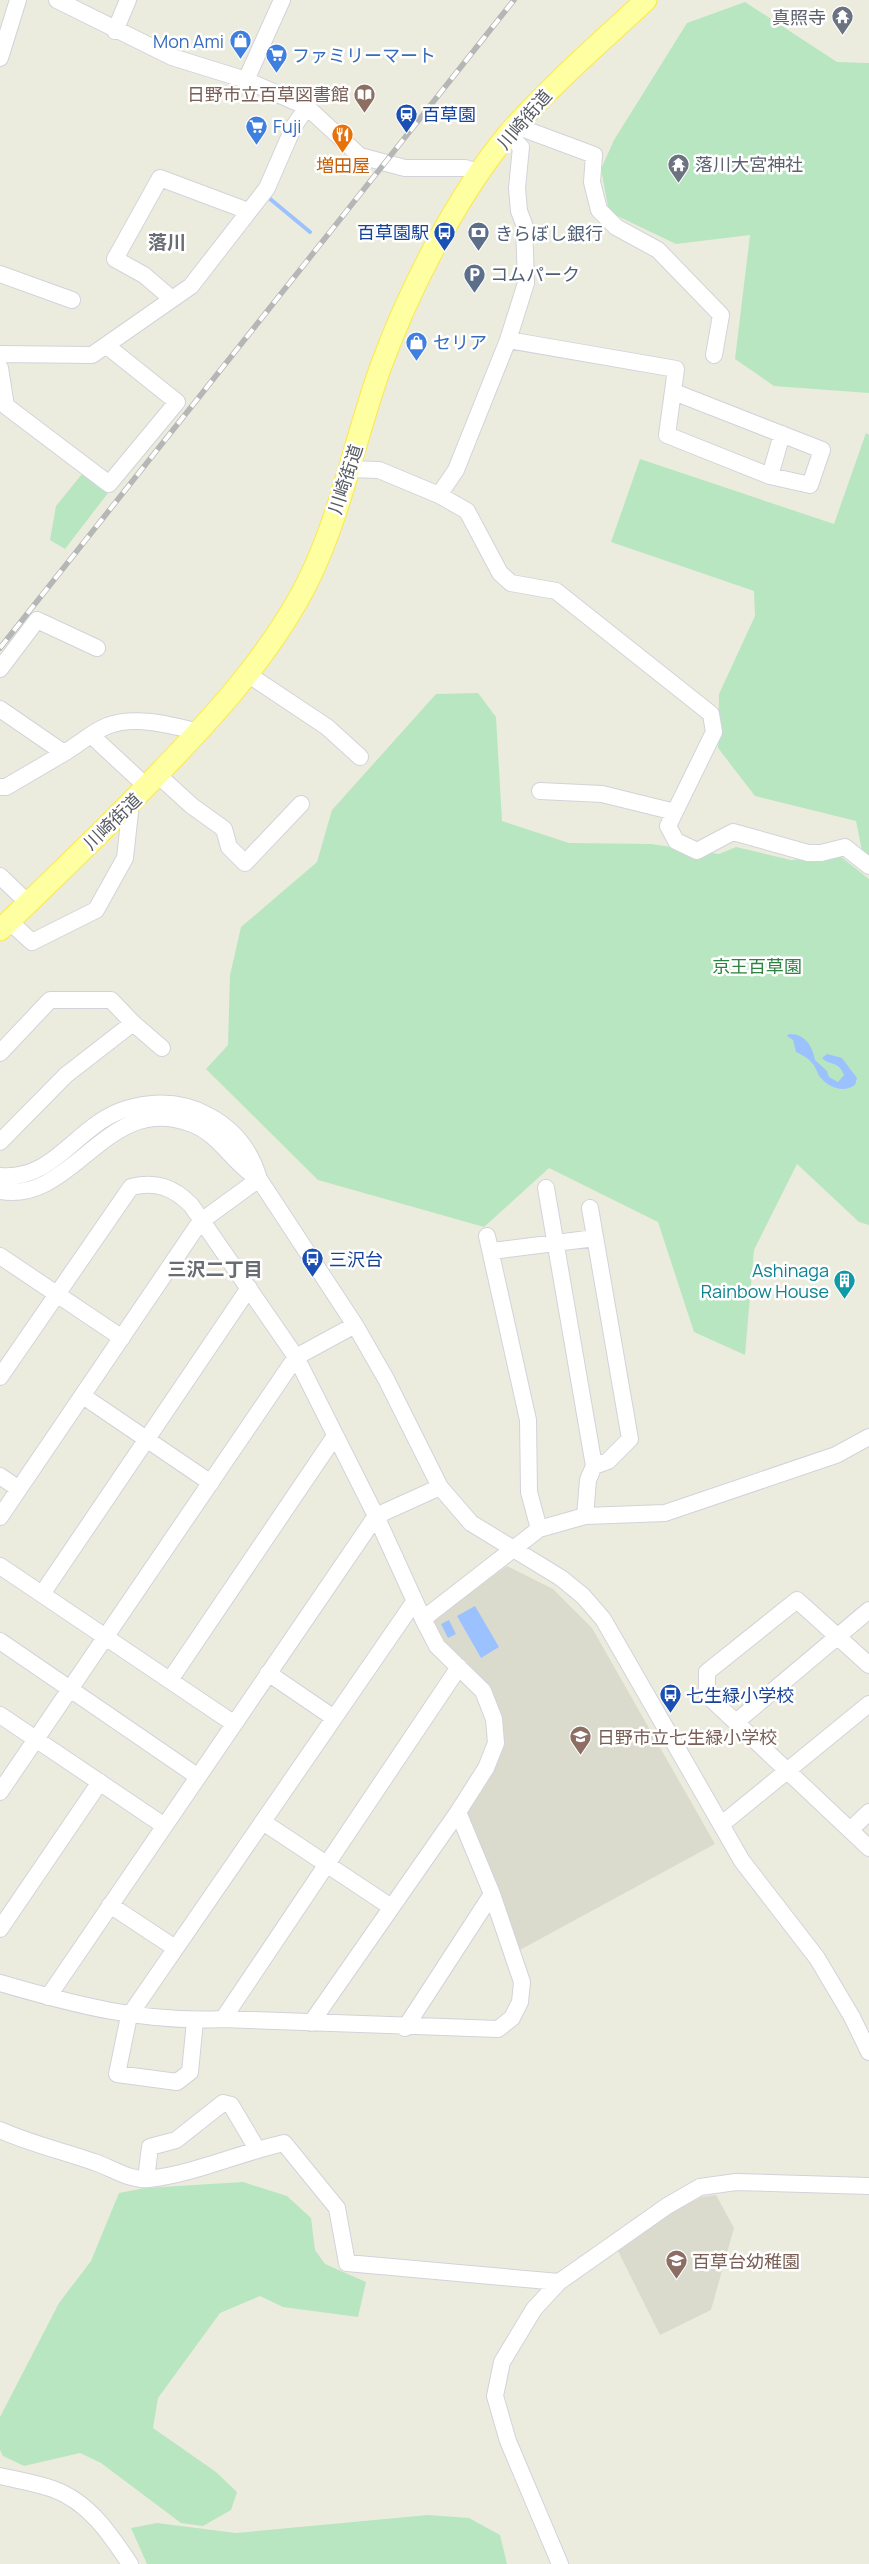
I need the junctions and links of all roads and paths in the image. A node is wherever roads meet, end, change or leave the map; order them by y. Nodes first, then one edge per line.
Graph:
1 (18, 0) edge
2 (57, 0) edge
3 (128, 0) edge
4 (282, 0) edge
5 (646, 0) edge
6 (115, 31) junction
7 (0, 58) edge
8 (246, 80) junction
9 (307, 107) junction
10 (512, 130) junction
11 (481, 173) junction
12 (248, 211) junction
13 (0, 274) edge
14 (172, 298) junction
15 (72, 300) dead end
16 (508, 340) junction
17 (107, 346) junction
18 (0, 354) edge
19 (714, 355) dead end
20 (0, 368) edge
21 (674, 392) junction
22 (782, 434) junction
23 (348, 469) junction
24 (770, 476) junction
25 (439, 495) junction
26 (97, 648) dead end
27 (0, 669) edge
28 (249, 675) junction
29 (0, 709) edge
30 (199, 732) junction
31 (92, 736) junction
32 (64, 753) junction
33 (360, 757) dead end
34 (153, 781) junction
35 (0, 787) edge
36 (540, 790) dead end
37 (130, 803) junction
38 (301, 804) dead end
39 (675, 812) junction
40 (869, 866) edge
41 (0, 876) edge
42 (28, 903) junction
43 (5, 925) edge
44 (132, 1023) junction
45 (162, 1048) dead end
46 (0, 1053) edge
47 (0, 1142) edge
48 (0, 1176) edge
49 (258, 1179) junction
50 (546, 1188) dead end
51 (0, 1191) edge
52 (590, 1208) dead end
53 (200, 1222) junction
54 (595, 1238) junction
55 (556, 1242) junction
56 (0, 1256) edge
57 (249, 1288) junction
58 (56, 1293) junction
59 (356, 1325) junction
60 (122, 1338) junction
61 (296, 1357) junction
62 (0, 1377) edge
63 (83, 1396) junction
64 (335, 1436) junction
65 (869, 1437) edge
66 (146, 1440) junction
67 (594, 1466) junction
68 (0, 1476) edge
69 (210, 1483) junction
70 (440, 1487) junction
71 (19, 1489) junction
72 (376, 1516) junction
73 (585, 1516) junction
74 (0, 1517) edge
75 (539, 1529) junction
76 (514, 1551) junction
77 (0, 1566) edge
78 (42, 1594) junction
79 (414, 1602) junction
80 (869, 1610) edge
81 (423, 1619) junction
82 (106, 1637) junction
83 (838, 1637) junction
84 (0, 1641) edge
85 (869, 1665) edge
86 (459, 1667) junction
87 (268, 1673) junction
88 (170, 1680) junction
89 (69, 1689) junction
90 (869, 1704) edge
91 (0, 1715) edge
92 (334, 1718) junction
93 (736, 1722) junction
94 (233, 1723) junction
95 (36, 1739) junction
96 (786, 1770) junction
97 (197, 1776) junction
98 (100, 1782) junction
99 (0, 1792) edge
100 (458, 1812) junction
101 (869, 1812) edge
102 (263, 1822) junction
103 (722, 1824) junction
104 (163, 1825) junction
105 (850, 1830) junction
106 (869, 1848) edge
107 (327, 1864) junction
108 (492, 1894) junction
109 (110, 1905) junction
110 (391, 1908) junction
111 (0, 1929) edge
112 (175, 1948) junction
113 (0, 1983) edge
114 (48, 1997) junction
115 (129, 2016) junction
116 (223, 2019) junction
117 (195, 2020) junction
118 (311, 2023) junction
119 (405, 2028) junction
120 (869, 2052) edge
121 (0, 2130) edge
122 (257, 2149) junction
123 (146, 2179) junction
124 (869, 2186) edge
125 (559, 2282) junction
126 (0, 2476) edge
127 (130, 2564) edge
128 (560, 2564) edge

1 - 7 street
2 - 6 street
3 - 6 street
4 - 8 street
5 - 10 main road, 川崎街道
6 - 8 street
8 - 9 street
9 - 11 street
9 - 12 street
10 - 11 main road, 川崎街道
10 - 16 street
10 - 19 street
11 - 23 main road, 川崎街道
12 - 14 street
12 - 14 street
13 - 15 street
14 - 17 street
16 - 21 street
16 - 25 street
17 - 18 street
17 - 20 street
21 - 22 street
21 - 24 street
22 - 24 street
22 - 24 street
23 - 25 street
23 - 28 main road, 川崎街道
25 - 39 street
26 - 27 street
28 - 30 main road, 川崎街道
28 - 33 street
29 - 32 street
30 - 31 street
30 - 34 main road, 川崎街道
31 - 32 street
31 - 34 street
32 - 35 street
34 - 37 main road, 川崎街道
34 - 38 street
36 - 39 street
37 - 42 main road, 川崎街道
37 - 43 street
39 - 40 street
41 - 42 street
42 - 43 main road, 川崎街道
44 - 45 street
44 - 46 street
44 - 47 street
48 - 49 street
49 - 51 street
49 - 53 street
49 - 59 street
50 - 55 street
52 - 54 street
53 - 57 street
53 - 58 street
53 - 60 street
54 - 55 street
54 - 67 street
55 - 67 street
55 - 75 street
56 - 58 street
57 - 61 street
57 - 66 street
58 - 60 street
58 - 62 street
59 - 61 street
59 - 70 street
60 - 63 street
61 - 64 street
61 - 69 street
63 - 66 street
63 - 71 street
64 - 72 street
64 - 88 street
65 - 73 street
66 - 69 street
66 - 78 street
67 - 73 street
68 - 71 street
69 - 82 street
70 - 72 street
70 - 76 street
71 - 74 street
72 - 79 street
72 - 87 street
73 - 75 street
75 - 76 street
76 - 81 street
76 - 103 street
77 - 78 street
78 - 82 street
79 - 81 street
79 - 92 street
80 - 83 street
81 - 86 street
82 - 88 street
82 - 89 street
83 - 85 street
83 - 93 street
83 - 93 street
84 - 89 street
86 - 100 street
86 - 107 street
87 - 92 street
87 - 94 street
88 - 94 street
89 - 95 street
89 - 97 street
90 - 96 street
91 - 95 street
92 - 102 street
93 - 96 street
94 - 97 street
95 - 98 street
95 - 99 street
96 - 103 street
96 - 105 street
97 - 104 street
98 - 104 street
98 - 111 street
100 - 108 street
100 - 110 street
101 - 105 street
102 - 107 street
102 - 112 street
103 - 120 street
104 - 109 street
105 - 106 street
107 - 110 street
107 - 116 street
108 - 119 street
108 - 119 street
109 - 112 street
109 - 114 street
110 - 118 street
112 - 115 street
113 - 114 street
114 - 115 street
115 - 117 street
115 - 117 street
116 - 117 street
116 - 118 street
118 - 119 street
121 - 123 street
122 - 123 street
122 - 123 street
122 - 125 street
124 - 125 street
125 - 128 street
126 - 127 street

